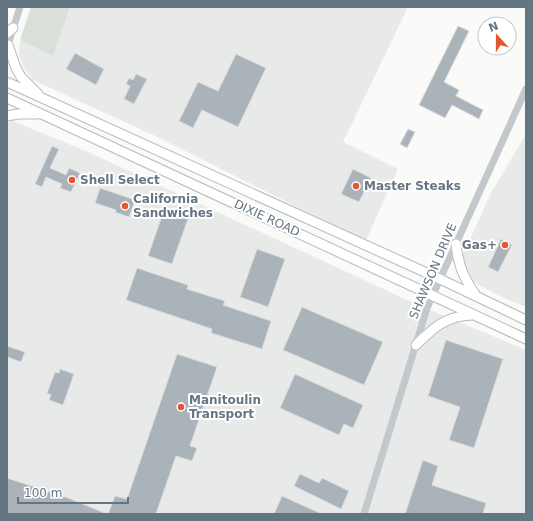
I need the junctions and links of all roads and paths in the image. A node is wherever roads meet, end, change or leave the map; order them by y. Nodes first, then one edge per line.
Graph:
1 (20, 7) edge
2 (10, 30) edge
3 (7, 47) edge
4 (7, 82) edge
5 (526, 89) edge
6 (525, 97) edge
7 (7, 98) edge
8 (42, 98) junction
9 (42, 115) junction
10 (7, 116) edge
11 (456, 244) junction
12 (440, 279) junction
13 (433, 296) junction
14 (477, 297) junction
15 (473, 315) junction
16 (526, 320) edge
17 (526, 339) edge
18 (416, 345) junction
19 (364, 514) edge

1 - 2 street
2 - 3 street
3 - 8 main road
4 - 8 main road, DIXIE ROAD
5 - 6 street, SHAWSON DRIVE
6 - 11 street, SHAWSON DRIVE
7 - 9 main road, DIXIE ROAD
8 - 12 main road, DIXIE ROAD
9 - 10 main road
9 - 13 main road, DIXIE ROAD
11 - 12 street, SHAWSON DRIVE
11 - 14 main road
12 - 13 street, SHAWSON DRIVE
12 - 14 main road, DIXIE ROAD
13 - 15 main road, DIXIE ROAD
13 - 18 street, SHAWSON DRIVE
14 - 16 main road, DIXIE ROAD
15 - 17 main road, DIXIE ROAD
15 - 18 main road
18 - 19 street, SHAWSON DRIVE

